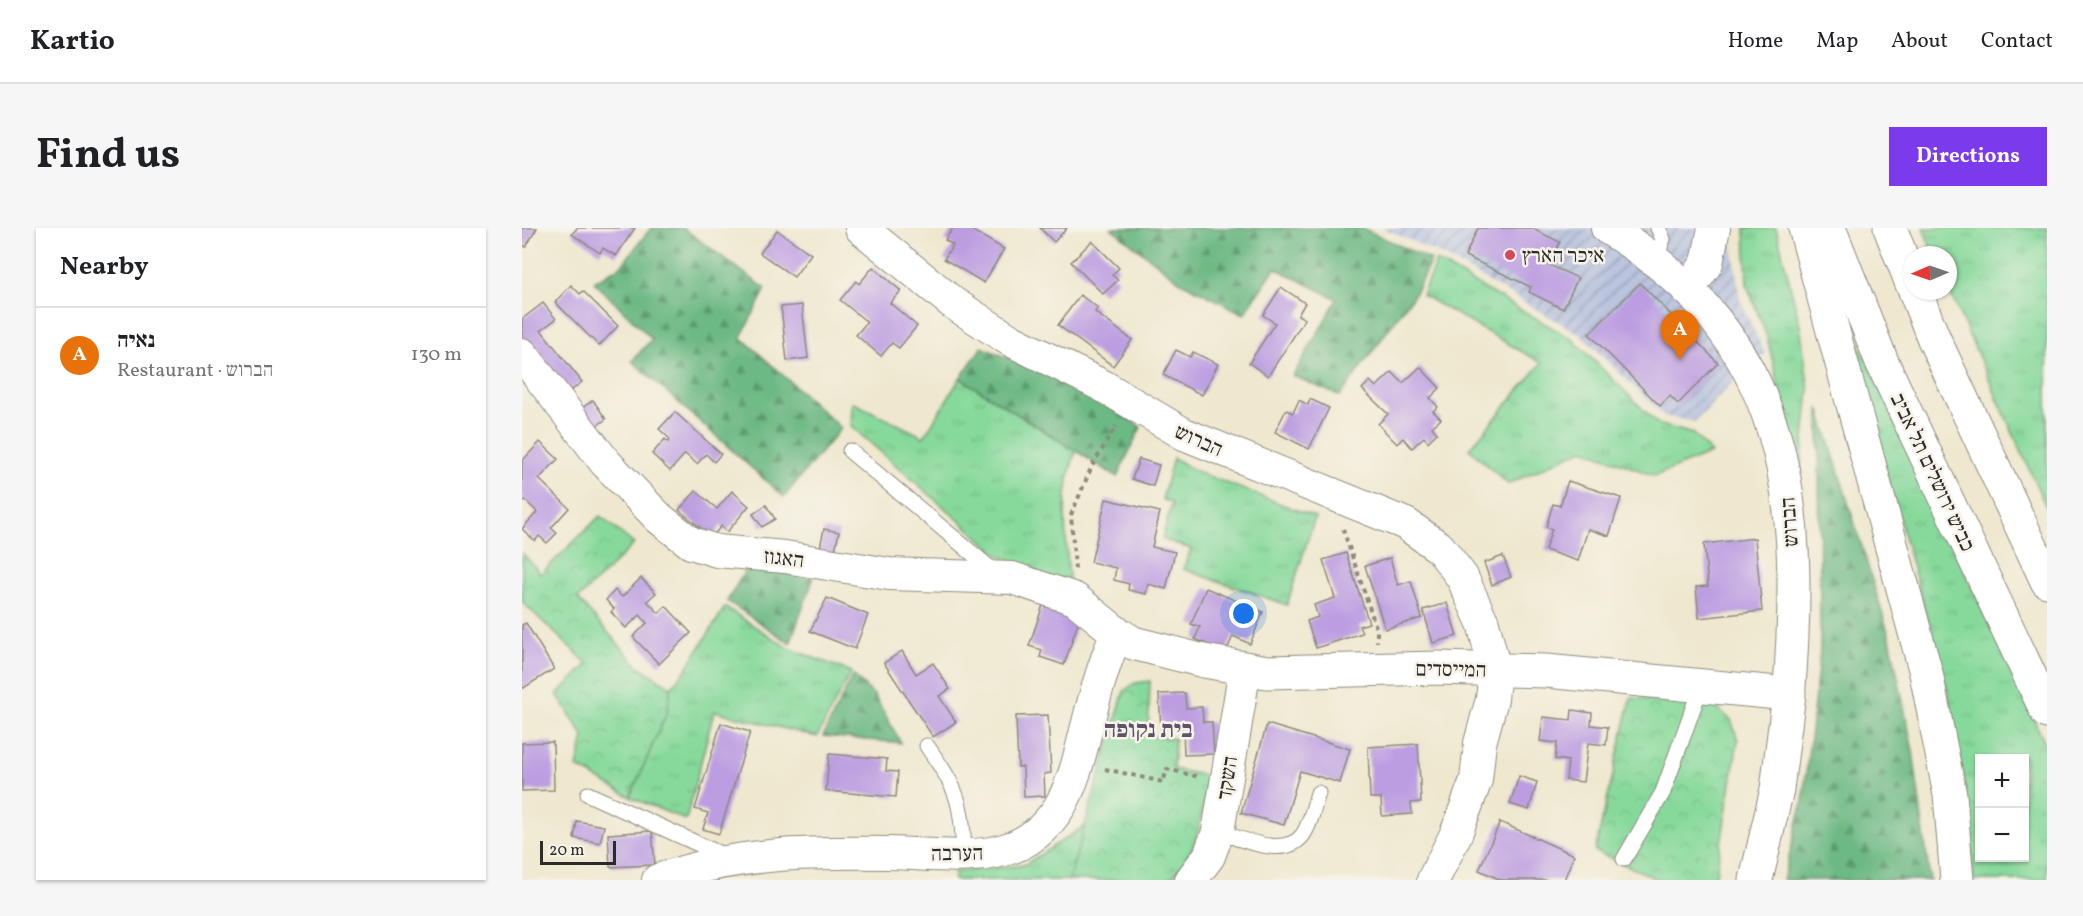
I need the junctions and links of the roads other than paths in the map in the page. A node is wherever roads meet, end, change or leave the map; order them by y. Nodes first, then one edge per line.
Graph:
1 (861, 228) edge
2 (1607, 228) edge
3 (1658, 228) edge
4 (1714, 228) edge
5 (1805, 228) edge
6 (1829, 228) edge
7 (1890, 228) edge
8 (1655, 261) junction
9 (1903, 261) edge
10 (1688, 290) junction
11 (1919, 300) edge
12 (522, 354) edge
13 (850, 451) dead end
14 (1000, 576) junction
15 (2047, 581) edge
16 (1117, 633) junction
17 (1245, 668) junction
18 (1495, 670) junction
19 (1701, 686) junction
20 (1789, 694) junction
21 (2047, 712) edge
22 (927, 746) dead end
23 (1318, 793) dead end
24 (588, 794) dead end
25 (1218, 832) junction
26 (964, 855) junction
27 (733, 859) junction
28 (1624, 860) dead end
29 (658, 880) edge
30 (1191, 880) edge
31 (1433, 880) edge
32 (1756, 880) edge
33 (1957, 880) edge

1 - 18 street, הברוש
2 - 8 street, הברוש
3 - 8 lane
4 - 10 street
5 - 33 main road
6 - 21 main road, כביש ירושלים תל אביב
7 - 9 main road
8 - 10 street, הברוש
10 - 20 street, הברוש
11 - 15 main road
12 - 14 street, האגוז
13 - 14 lane
14 - 16 street, האגוז
16 - 17 main road, המייסדים
16 - 26 street, הערבה
17 - 18 main road, המייסדים
17 - 25 street, השקד
18 - 19 main road, המייסדים
18 - 31 street
19 - 20 main road, המייסדים
19 - 28 lane
20 - 32 main road, הברוש
22 - 26 lane
23 - 25 lane
24 - 27 lane
25 - 30 street, השקד
26 - 27 street, הערבה
27 - 29 street, הערבה

